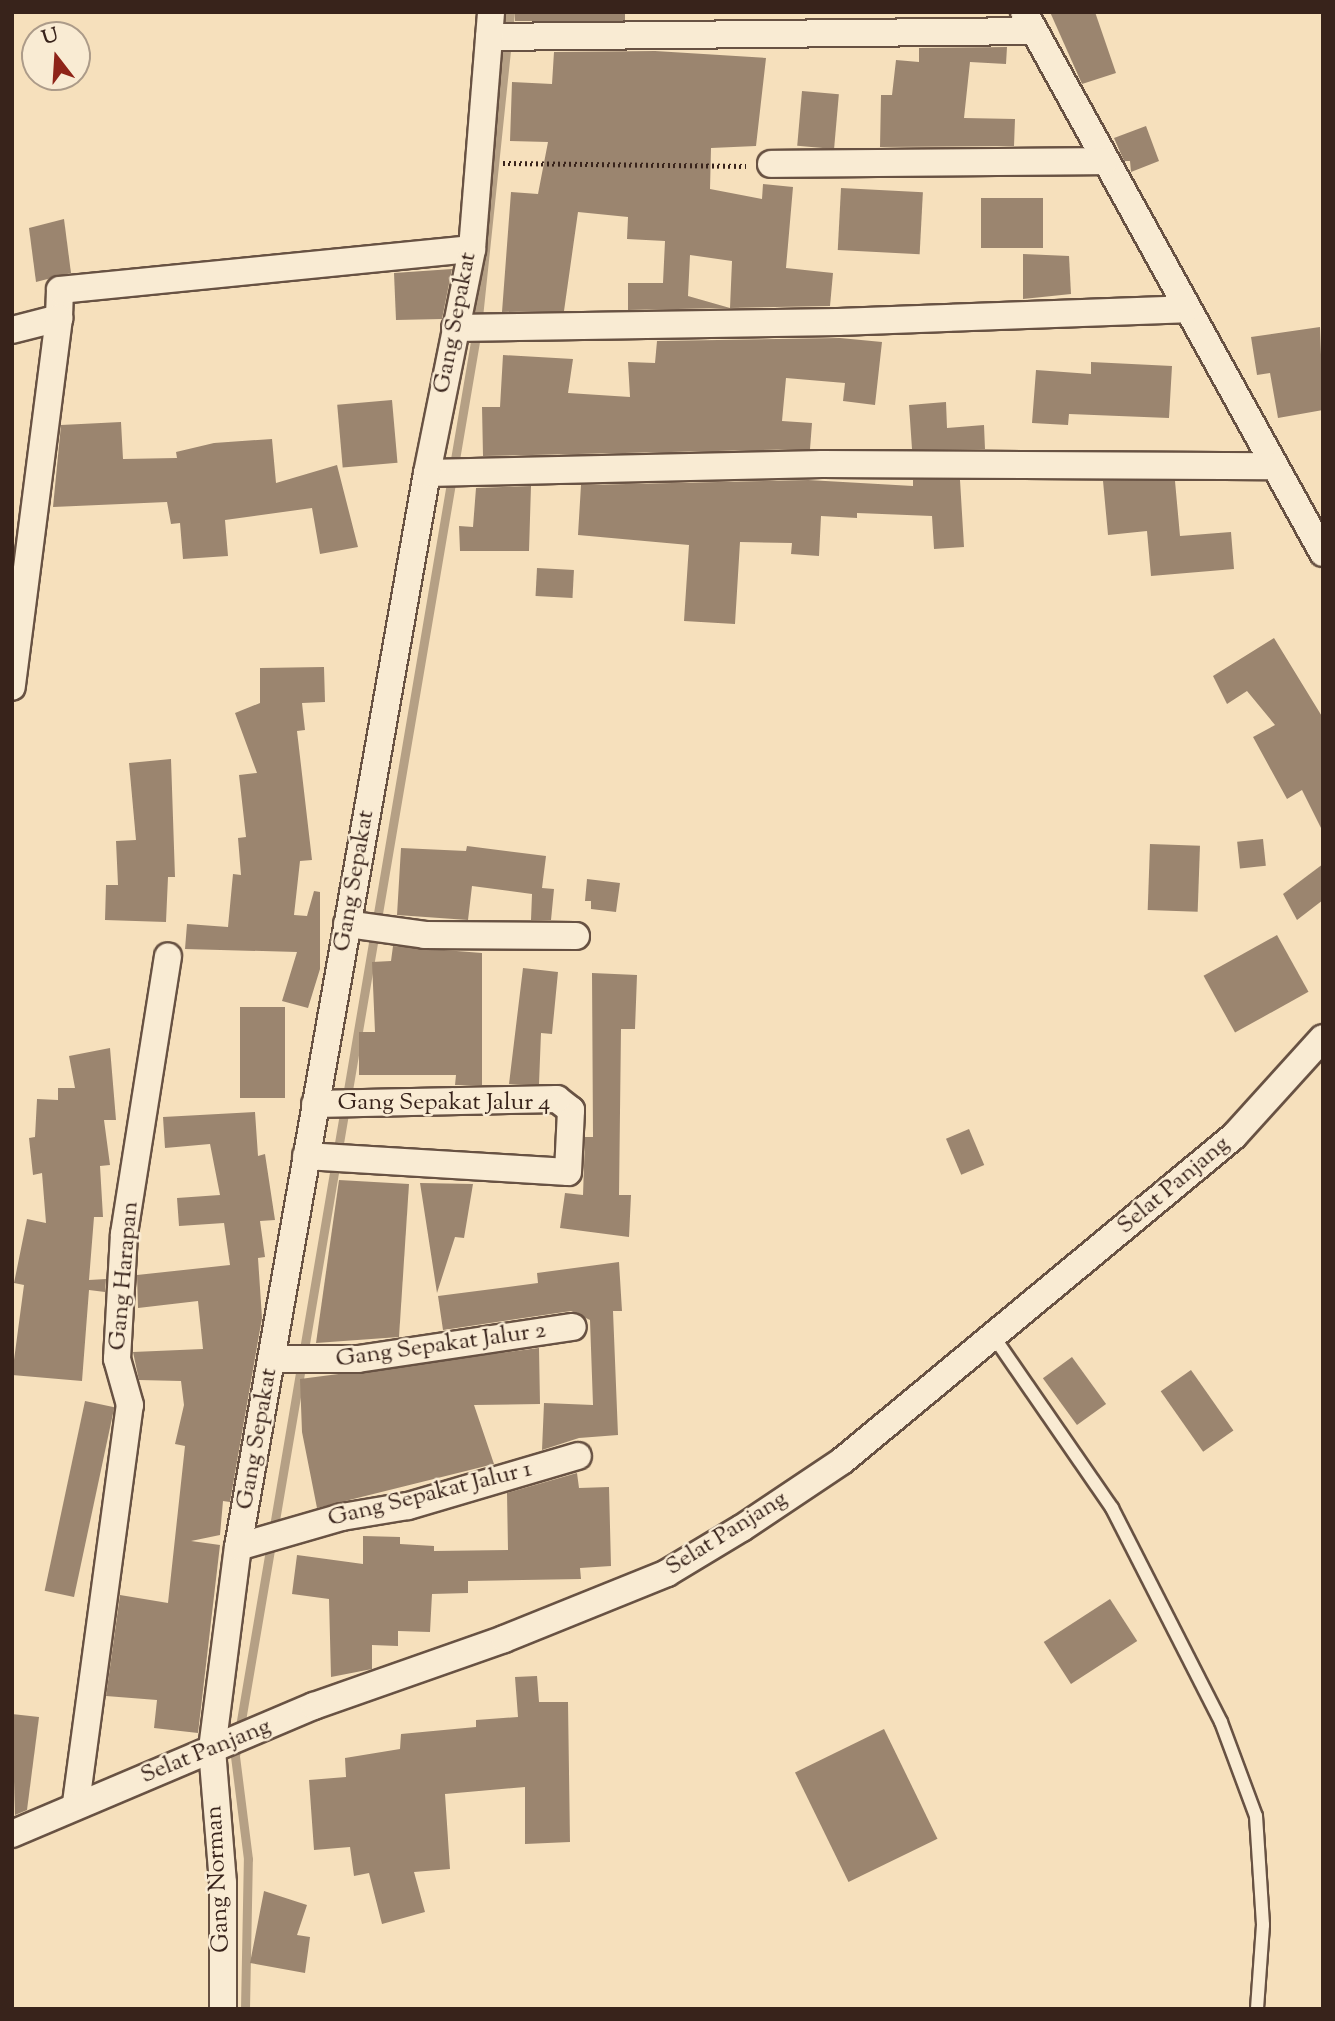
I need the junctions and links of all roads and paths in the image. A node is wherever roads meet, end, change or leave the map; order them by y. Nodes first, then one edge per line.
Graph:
1 (1029, 22) edge
2 (491, 29) edge
3 (1104, 161) junction
4 (496, 163) dead end
5 (771, 164) joint
6 (472, 249) junction
7 (1186, 309) junction
8 (59, 318) junction
9 (467, 329) junction
10 (12, 330) edge
11 (1273, 466) junction
12 (433, 472) junction
13 (1323, 553) edge
14 (12, 687) edge
15 (366, 928) junction
16 (576, 936) dead end
17 (168, 956) dead end
18 (1323, 1038) edge
19 (322, 1104) junction
20 (316, 1155) junction
21 (573, 1327) dead end
22 (994, 1337) junction
23 (289, 1361) junction
24 (578, 1456) dead end
25 (260, 1541) junction
26 (216, 1748) junction
27 (76, 1803) junction
28 (12, 1833) edge
29 (223, 2009) edge
30 (1257, 2009) edge

1 - 2 street
1 - 3 street
2 - 6 street, Gang Sepakat
3 - 5 street
3 - 7 street
4 - 5 path
6 - 8 street
6 - 9 street, Gang Sepakat
7 - 9 street
7 - 11 street
8 - 10 street
8 - 14 street
9 - 12 street, Gang Sepakat
11 - 12 street
11 - 13 street
12 - 15 street, Gang Sepakat
15 - 16 street
15 - 19 street, Gang Sepakat
17 - 27 street, Gang Harapan
18 - 22 street, Selat Panjang
19 - 20 street, Gang Sepakat
19 - 20 street, Gang Sepakat Jalur 4
20 - 23 street, Gang Sepakat
21 - 23 street, Gang Sepakat Jalur 2
22 - 26 street, Selat Panjang
22 - 30 lane
23 - 25 street, Gang Sepakat
24 - 25 street, Gang Sepakat Jalur 1
25 - 26 street, Gang Sepakat
26 - 27 street, Selat Panjang
26 - 29 street, Gang Norman
27 - 28 street, Selat Panjang

